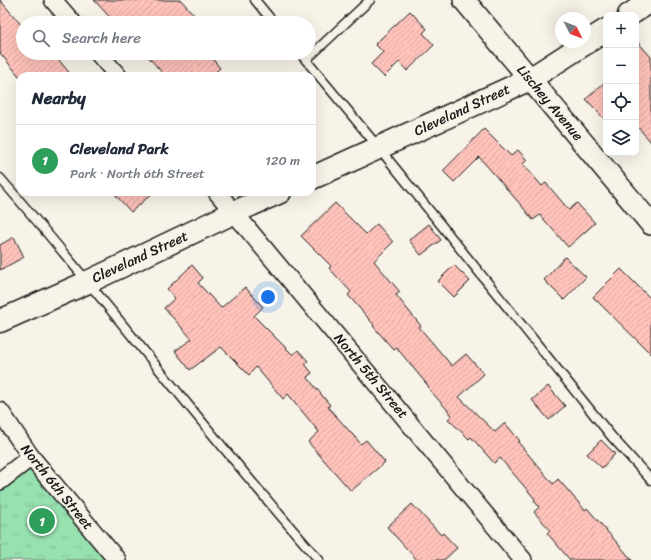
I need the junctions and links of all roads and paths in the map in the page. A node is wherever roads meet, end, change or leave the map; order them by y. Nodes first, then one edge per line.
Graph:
1 (53, 0) edge
2 (255, 0) edge
3 (370, 0) edge
4 (464, 0) edge
5 (651, 1) edge
6 (634, 12) edge
7 (66, 16) edge
8 (268, 16) edge
9 (603, 32) edge
10 (316, 51) edge
11 (104, 60) edge
12 (306, 60) edge
13 (115, 72) edge
14 (316, 72) edge
15 (316, 72) edge
16 (530, 79) junction
17 (379, 148) junction
18 (316, 176) edge
19 (0, 178) edge
20 (221, 196) edge
21 (271, 196) edge
22 (235, 212) junction
23 (651, 224) edge
24 (88, 282) junction
25 (0, 321) edge
26 (0, 411) edge
27 (31, 457) junction
28 (651, 480) edge
29 (0, 481) edge
30 (117, 560) edge
31 (319, 560) edge
32 (523, 560) edge

1 - 7 street
2 - 8 lane
3 - 10 lane
4 - 16 street, Lischey Avenue
5 - 6 main road
9 - 16 main road, Cleveland Street
11 - 13 street
12 - 14 lane
15 - 17 lane
16 - 17 main road, Cleveland Street
16 - 23 street, Lischey Avenue
17 - 18 main road, Cleveland Street
17 - 28 lane
19 - 24 lane
20 - 22 street, North 5th Street
21 - 22 main road, Cleveland Street
22 - 24 main road, Cleveland Street
22 - 32 street, North 5th Street
24 - 25 main road, Cleveland Street
24 - 31 lane
26 - 27 street, North 6th Street
27 - 29 street
27 - 30 street, North 6th Street

